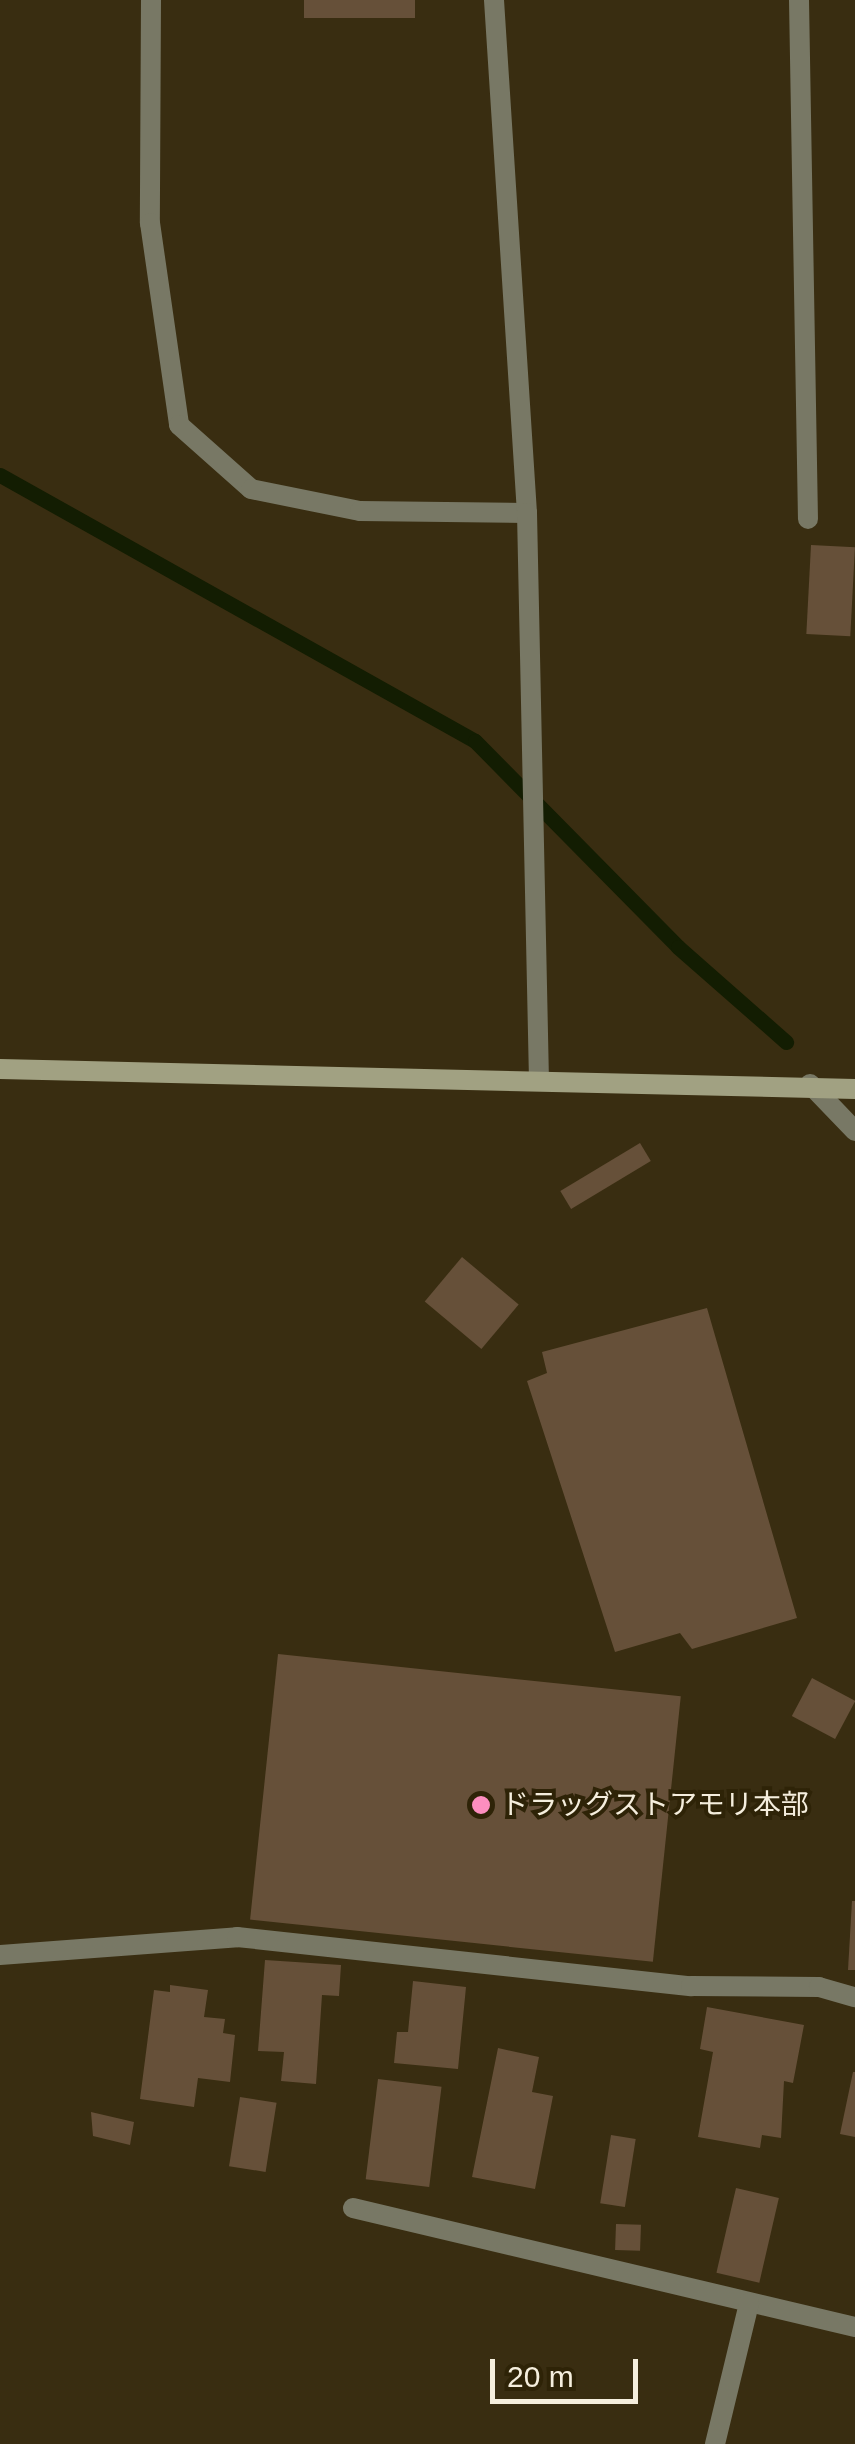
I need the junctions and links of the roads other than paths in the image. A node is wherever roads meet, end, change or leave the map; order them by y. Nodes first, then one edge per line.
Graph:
1 (151, 0) edge
2 (494, 0) edge
3 (799, 0) edge
4 (528, 513) junction
5 (808, 518) dead end
6 (0, 1070) edge
7 (540, 1078) junction
8 (810, 1084) junction
9 (855, 1089) edge
10 (855, 1131) edge
11 (0, 1955) edge
12 (855, 1997) edge
13 (353, 2208) dead end
14 (749, 2303) junction
15 (855, 2327) edge
16 (716, 2444) edge

1 - 4 street
2 - 4 street
3 - 5 street
4 - 7 street
6 - 7 street
7 - 8 street
8 - 9 street
8 - 10 street
11 - 12 street
13 - 14 street
14 - 15 street
14 - 16 street

